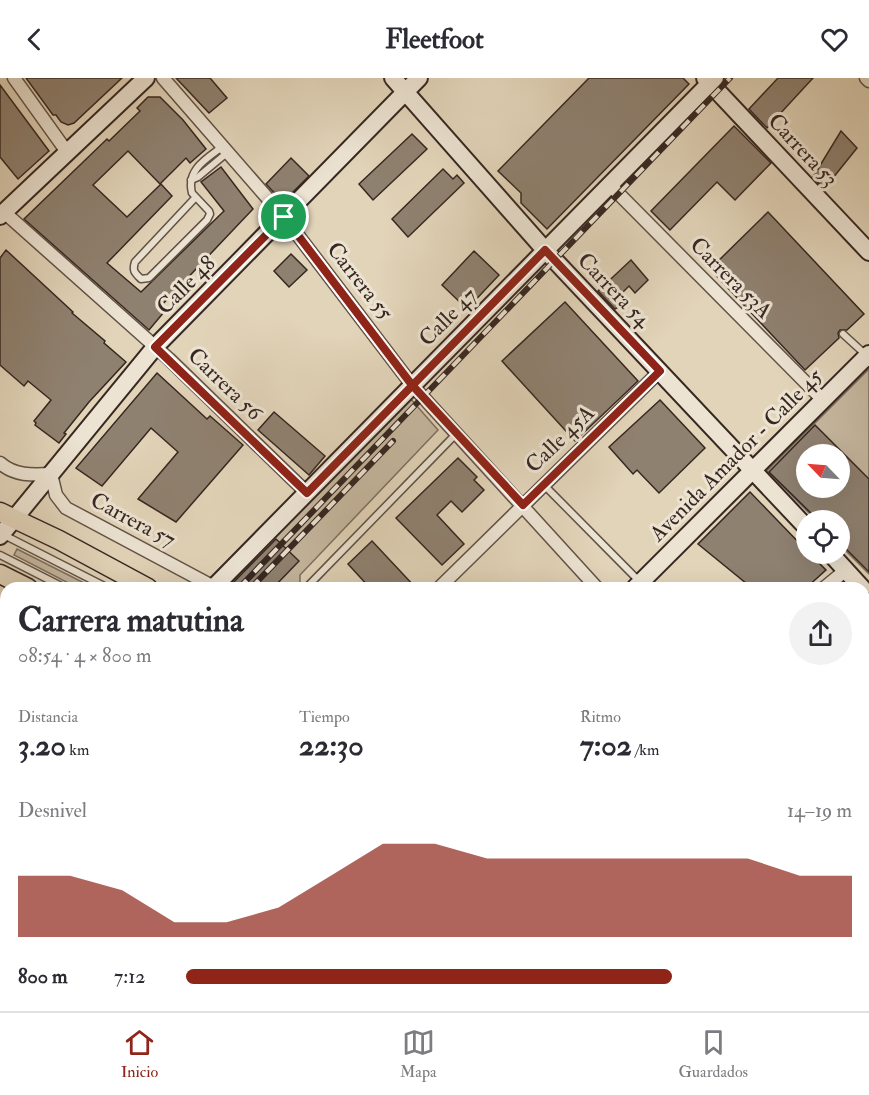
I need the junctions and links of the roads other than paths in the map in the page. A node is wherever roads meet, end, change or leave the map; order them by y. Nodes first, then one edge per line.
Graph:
1 (14, 78) edge
2 (146, 78) edge
3 (163, 78) edge
4 (393, 78) edge
5 (419, 78) edge
6 (710, 80) edge
7 (405, 91) junction
8 (225, 150) junction
9 (67, 152) junction
10 (610, 185) junction
11 (195, 198) junction
12 (2, 214) edge
13 (284, 217) junction
14 (545, 250) junction
15 (869, 252) edge
16 (843, 334) dead end
17 (155, 347) junction
18 (868, 355) edge
19 (660, 371) junction
20 (412, 385) junction
21 (823, 400) junction
22 (457, 433) junction
23 (0, 462) edge
24 (753, 470) junction
25 (51, 474) junction
26 (544, 484) junction
27 (307, 493) junction
28 (523, 505) junction
29 (7, 516) edge
30 (796, 516) edge
31 (1, 534) edge
32 (0, 555) edge
33 (840, 564) edge
34 (846, 570) junction
35 (0, 574) edge
36 (16, 582) edge
37 (53, 582) edge
38 (96, 582) edge
39 (137, 582) edge
40 (202, 582) edge
41 (219, 582) edge
42 (312, 582) edge
43 (445, 582) edge
44 (592, 582) edge
45 (635, 582) edge
46 (641, 582) edge
47 (831, 582) edge
48 (857, 582) edge

1 - 9 street
2 - 9 street
3 - 8 street, Carrera 55
4 - 7 street, Carrera 54
5 - 7 street, Calle 48
6 - 10 street, Calle 47
6 - 15 street, Carrera 53
7 - 13 street, Calle 48
7 - 14 street, Carrera 54
8 - 11 lane
8 - 13 street, Carrera 55
9 - 12 street
10 - 14 street, Calle 47
10 - 21 street, Carrera 53A
11 - 11 lane
12 - 17 street, Carrera 56
13 - 17 street, Calle 48
13 - 20 street, Carrera 55
14 - 19 street, Carrera 54
14 - 20 street, Calle 47
16 - 18 lane
17 - 25 street, Calle 48
17 - 27 street, Carrera 56
18 - 21 street, Avenida Amador - Calle 45
19 - 24 street, Carrera 54
19 - 26 street, Calle 45A
20 - 22 street, Carrera 55
20 - 27 street, Calle 47
21 - 24 street, Avenida Amador - Calle 45
22 - 28 street, Carrera 55
22 - 42 lane
23 - 25 street
24 - 30 street, Carrera 54
24 - 46 street, Avenida Amador - Calle 45
25 - 29 street, Calle 48
25 - 40 street, Carrera 57
26 - 28 street, Calle 45A
26 - 45 lane
27 - 41 street, Calle 47
28 - 43 street, Calle 45A
28 - 44 street, Carrera 55
29 - 31 street, Calle 48
29 - 39 main road
31 - 38 lane
32 - 37 lane
33 - 34 street
34 - 47 street
34 - 48 street
35 - 36 main road

